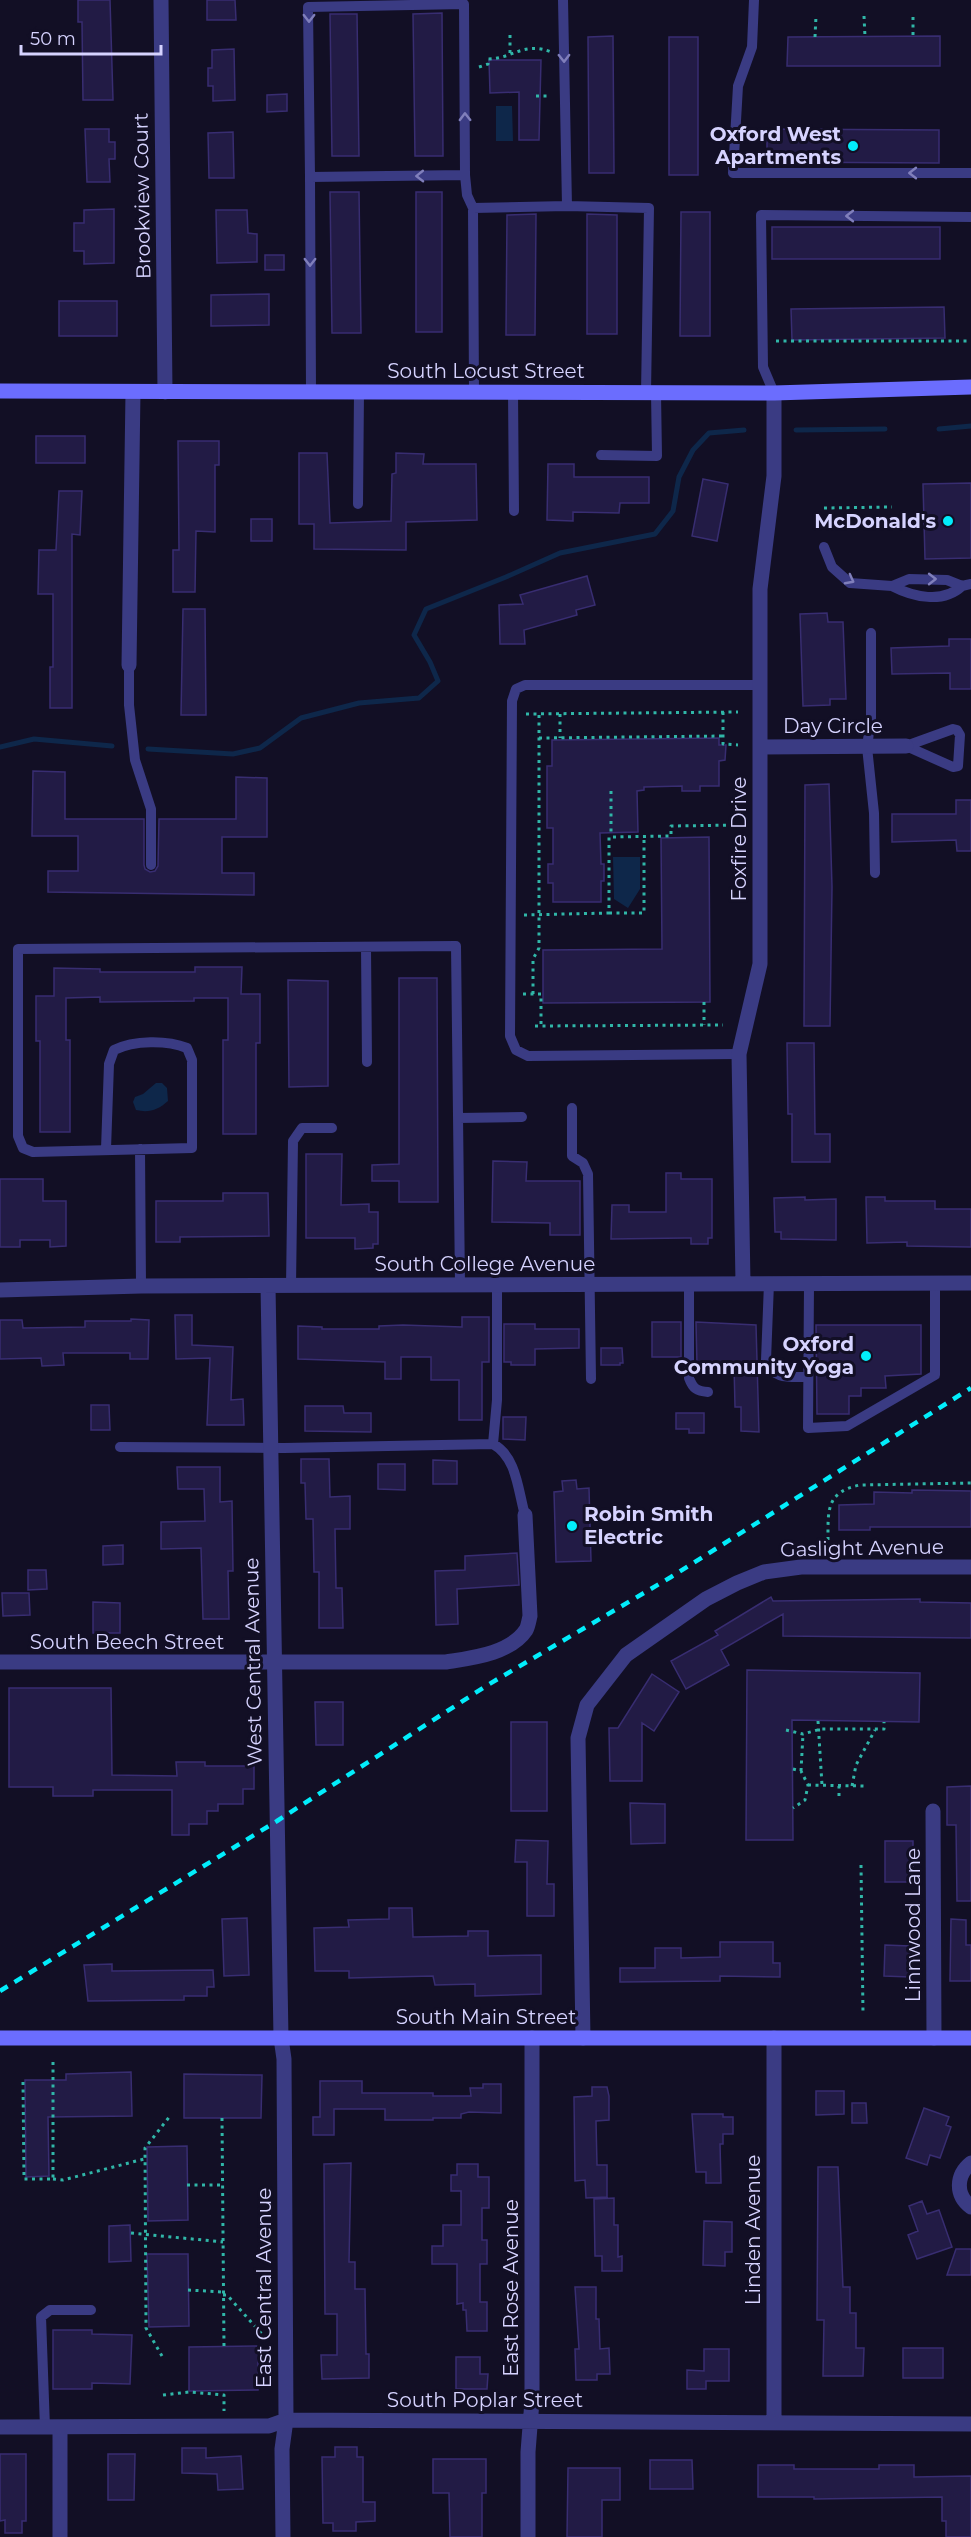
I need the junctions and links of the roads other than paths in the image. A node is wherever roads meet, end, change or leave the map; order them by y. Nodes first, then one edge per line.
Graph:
1 (161, 0) edge
2 (563, 0) edge
3 (754, 0) edge
4 (971, 173) edge
5 (465, 175) junction
6 (310, 177) junction
7 (567, 206) junction
8 (473, 208) junction
9 (971, 217) edge
10 (971, 387) edge
11 (0, 392) edge
12 (133, 392) junction
13 (165, 392) junction
14 (311, 392) junction
15 (359, 392) junction
16 (474, 392) junction
17 (513, 392) junction
18 (651, 393) junction
19 (774, 393) junction
20 (601, 455) dead end
21 (358, 504) dead end
22 (514, 511) dead end
23 (824, 547) dead end
24 (966, 585) edge
25 (892, 586) junction
26 (871, 633) dead end
27 (129, 665) joint
28 (759, 685) junction
29 (906, 746) junction
30 (760, 747) junction
31 (867, 747) junction
32 (151, 865) dead end
33 (875, 873) dead end
34 (366, 947) junction
35 (739, 1054) junction
36 (367, 1062) dead end
37 (572, 1108) dead end
38 (458, 1118) junction
39 (522, 1118) dead end
40 (332, 1128) dead end
41 (106, 1149) junction
42 (141, 1149) junction
43 (971, 1282) edge
44 (689, 1283) junction
45 (743, 1283) junction
46 (769, 1283) junction
47 (935, 1283) junction
48 (497, 1284) junction
49 (590, 1284) junction
50 (809, 1284) junction
51 (459, 1285) junction
52 (141, 1286) junction
53 (268, 1286) junction
54 (291, 1286) junction
55 (0, 1290) edge
56 (808, 1377) junction
57 (591, 1379) dead end
58 (708, 1392) dead end
59 (493, 1444) junction
60 (120, 1447) dead end
61 (271, 1448) junction
62 (525, 1515) joint
63 (971, 1568) edge
64 (0, 1662) edge
65 (274, 1664) junction
66 (933, 1811) dead end
67 (0, 2038) edge
68 (281, 2038) junction
69 (532, 2038) junction
70 (583, 2038) junction
71 (774, 2038) junction
72 (934, 2038) junction
73 (971, 2038) edge
74 (971, 2163) edge
75 (971, 2207) edge
76 (91, 2310) dead end
77 (286, 2420) junction
78 (530, 2421) junction
79 (774, 2422) junction
80 (971, 2424) edge
81 (0, 2427) edge
82 (52, 2428) junction
83 (60, 2537) edge
84 (283, 2537) edge
85 (528, 2537) edge

1 - 13 street, Brookview Court
2 -> 7 lane
4 -> 3 lane
5 -> 6 lane
5 -> 6 lane
5 - 8 lane
6 -> 14 lane
7 - 8 lane
7 - 18 lane
8 - 16 lane
9 -> 19 lane
10 - 19 street, South Locust Street
11 - 12 street, South Locust Street
12 - 13 street, South Locust Street
12 - 27 street
13 - 14 street, South Locust Street
14 - 15 street, South Locust Street
15 - 16 street, South Locust Street
15 - 21 lane
16 - 17 street, South Locust Street
17 - 18 street, South Locust Street
17 - 22 lane
18 - 19 street, South Locust Street
18 - 20 lane
19 - 28 street, Foxfire Drive
23 -> 25 lane
25 -> 24 lane
24 - 25 lane
26 - 31 lane
27 - 32 lane
28 - 30 street, Foxfire Drive
28 - 35 lane
29 - 29 lane
29 - 31 street, Day Circle
30 - 31 street, Day Circle
30 - 35 street, Foxfire Drive
31 - 33 lane
34 - 36 lane
34 - 38 lane
34 - 41 lane
35 - 45 street, Foxfire Drive
37 - 49 lane
38 - 39 lane
38 - 51 lane
40 - 54 lane
41 - 42 lane
41 - 42 lane
42 - 52 lane
43 - 47 street, South College Avenue
44 - 45 street, South College Avenue
44 - 49 street, South College Avenue
44 - 58 lane
45 - 46 street, South College Avenue
46 - 50 street, South College Avenue
46 - 56 lane
47 - 50 street, South College Avenue
47 - 56 lane
48 - 49 street, South College Avenue
48 - 51 street, South College Avenue
48 - 59 lane
49 - 57 lane
50 - 56 lane
51 - 54 street, South College Avenue
52 - 53 street, South College Avenue
52 - 55 street, South College Avenue
53 - 54 street, South College Avenue
53 - 61 street, West Central Avenue
59 - 61 lane
59 - 62 lane
60 - 61 lane
61 - 65 street, West Central Avenue
62 - 65 street, South Beech Street
63 - 70 street, Gaslight Avenue
64 - 65 street, South Beech Street
65 - 68 street, West Central Avenue
66 - 72 street, Linnwood Lane
67 - 68 street, South Main Street
68 - 69 street, South Main Street
68 - 77 street, East Central Avenue
69 - 70 street, South Main Street
69 - 78 street, East Rose Avenue
70 - 71 street, South Main Street
71 - 72 street, South Main Street
71 - 79 street, Linden Avenue
72 - 73 street, South Main Street
74 - 75 street
76 - 82 lane
77 - 78 street, South Poplar Street
77 - 82 street, South Poplar Street
77 - 84 street, East Central Avenue
78 - 79 street, South Poplar Street
78 - 85 street, East Rose Avenue
79 - 80 street, South Poplar Street
81 - 82 street, South Poplar Street
82 - 83 street

